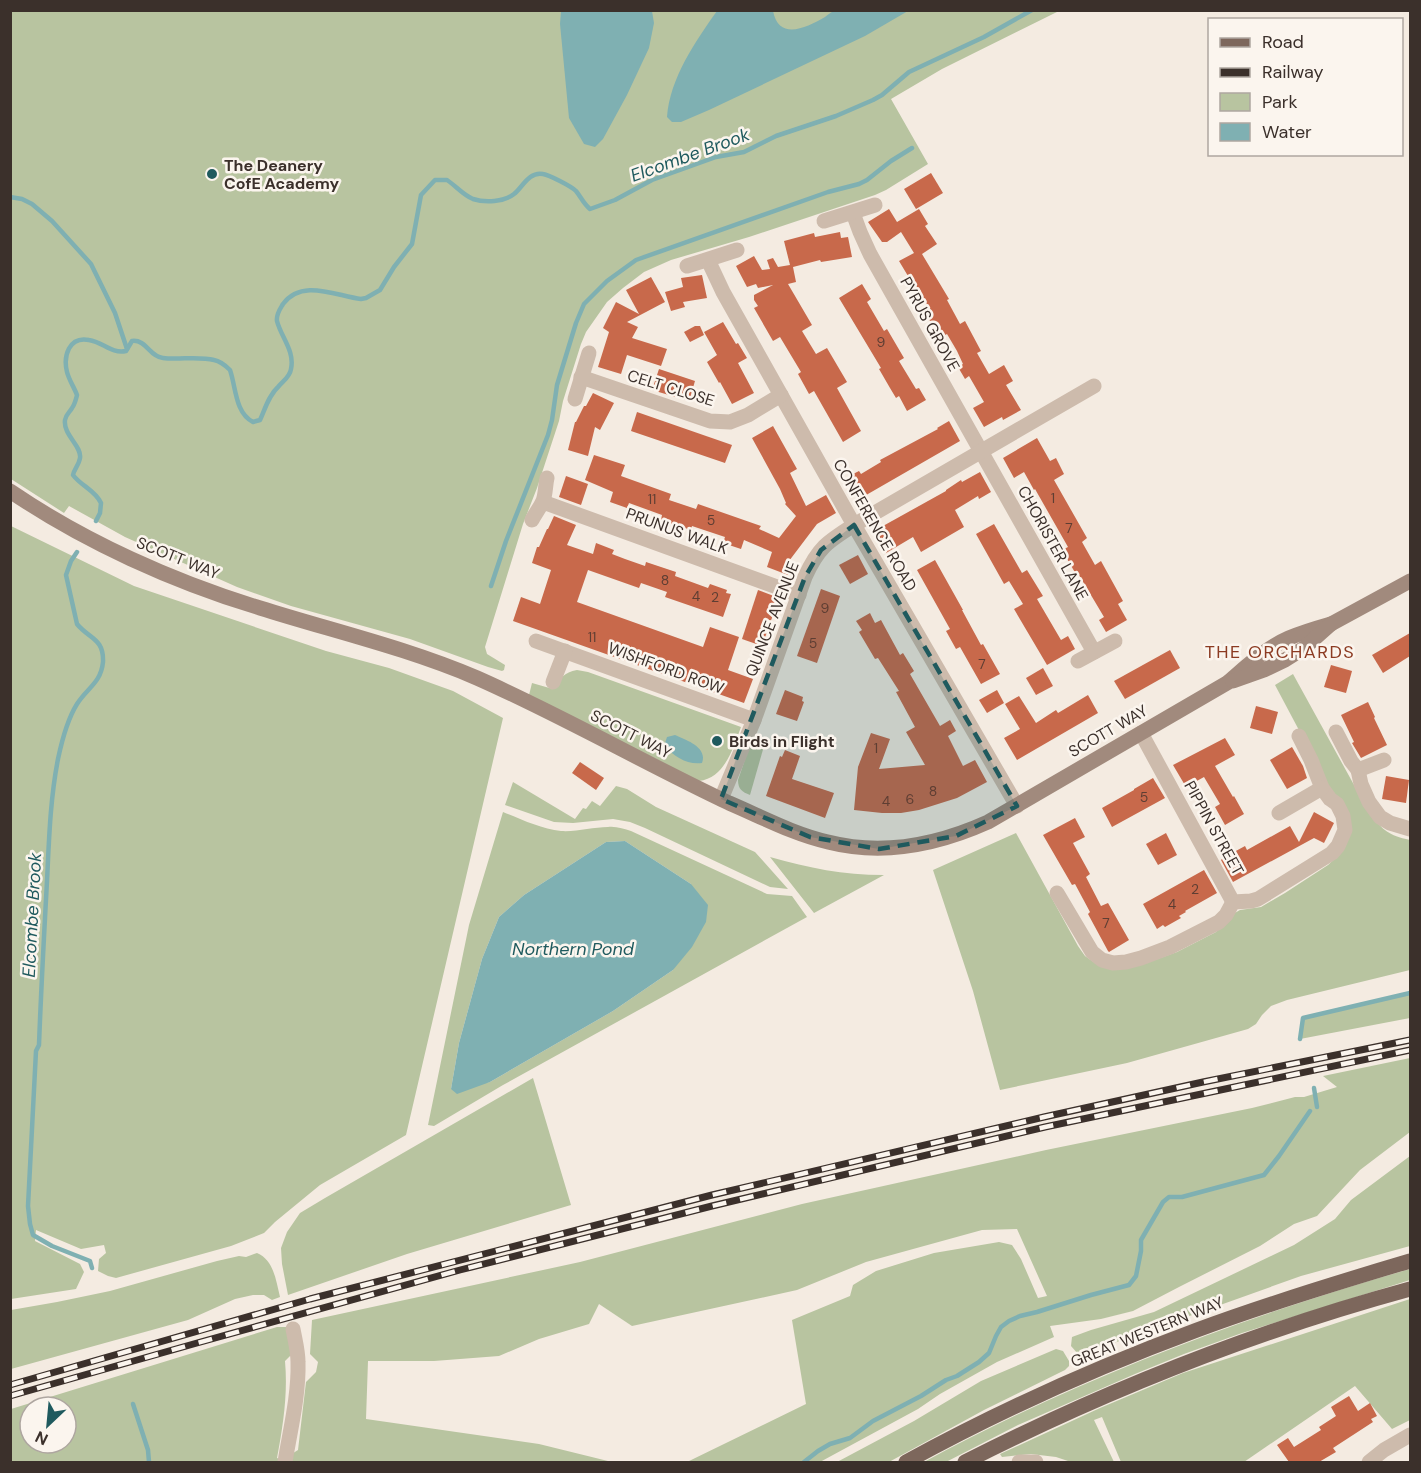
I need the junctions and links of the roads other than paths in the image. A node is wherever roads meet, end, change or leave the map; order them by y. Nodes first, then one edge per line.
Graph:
1 (875, 205) dead end
2 (854, 213) junction
3 (824, 221) dead end
4 (737, 250) dead end
5 (708, 260) junction
6 (687, 266) dead end
7 (589, 353) dead end
8 (581, 377) junction
9 (1094, 386) dead end
10 (782, 395) junction
11 (575, 399) dead end
12 (981, 451) junction
13 (547, 478) dead end
14 (10, 491) edge
15 (543, 502) junction
16 (532, 520) dead end
17 (854, 525) junction
18 (1410, 581) edge
19 (799, 595) junction
20 (536, 641) dead end
21 (1115, 641) dead end
22 (565, 651) junction
23 (1094, 652) junction
24 (1078, 661) dead end
25 (553, 682) dead end
26 (754, 720) junction
27 (1336, 732) dead end
28 (1141, 733) junction
29 (1299, 736) dead end
30 (1384, 760) dead end
31 (1358, 770) junction
32 (1322, 788) junction
33 (722, 799) junction
34 (1017, 806) junction
35 (1279, 813) dead end
36 (1410, 829) edge
37 (1057, 893) dead end
38 (1233, 902) junction
39 (1410, 1261) edge
40 (1410, 1289) edge
41 (293, 1329) dead end
42 (1410, 1435) edge
43 (285, 1462) edge
44 (906, 1462) edge
45 (965, 1462) edge
46 (1019, 1462) edge
47 (1036, 1462) edge
48 (1369, 1462) edge

1 - 2 street
2 - 3 street
2 - 12 street, PYRUS GROVE
4 - 5 street
5 - 6 street
5 - 10 street, CONFERENCE ROAD
7 - 8 street
8 - 10 street, CELT CLOSE
8 - 11 street
9 - 12 street, QUINCE AVENUE
10 - 17 street, CONFERENCE ROAD
12 - 17 street, QUINCE AVENUE
12 - 23 street, CHORISTER LANE
13 - 15 street
14 - 33 street, SCOTT WAY
15 - 16 street
15 - 19 street, PRUNUS WALK
17 - 19 street, QUINCE AVENUE
17 - 34 street, CONFERENCE ROAD
18 - 28 street, SCOTT WAY
19 - 26 street, QUINCE AVENUE
20 - 22 street, WISHFORD ROW
21 - 23 street
22 - 25 street
22 - 26 street, WISHFORD ROW
23 - 24 street
26 - 33 street, QUINCE AVENUE
27 - 31 street
28 - 34 street, SCOTT WAY
28 - 38 street, PIPPIN STREET
29 - 32 street, PIPPIN STREET
30 - 31 street
31 - 36 street
32 - 35 street
32 - 38 street, PIPPIN STREET
33 - 34 street, SCOTT WAY
37 - 38 street
39 - 44 main road, GREAT WESTERN WAY
40 - 45 main road
41 - 43 street
42 - 48 street
46 - 47 street

